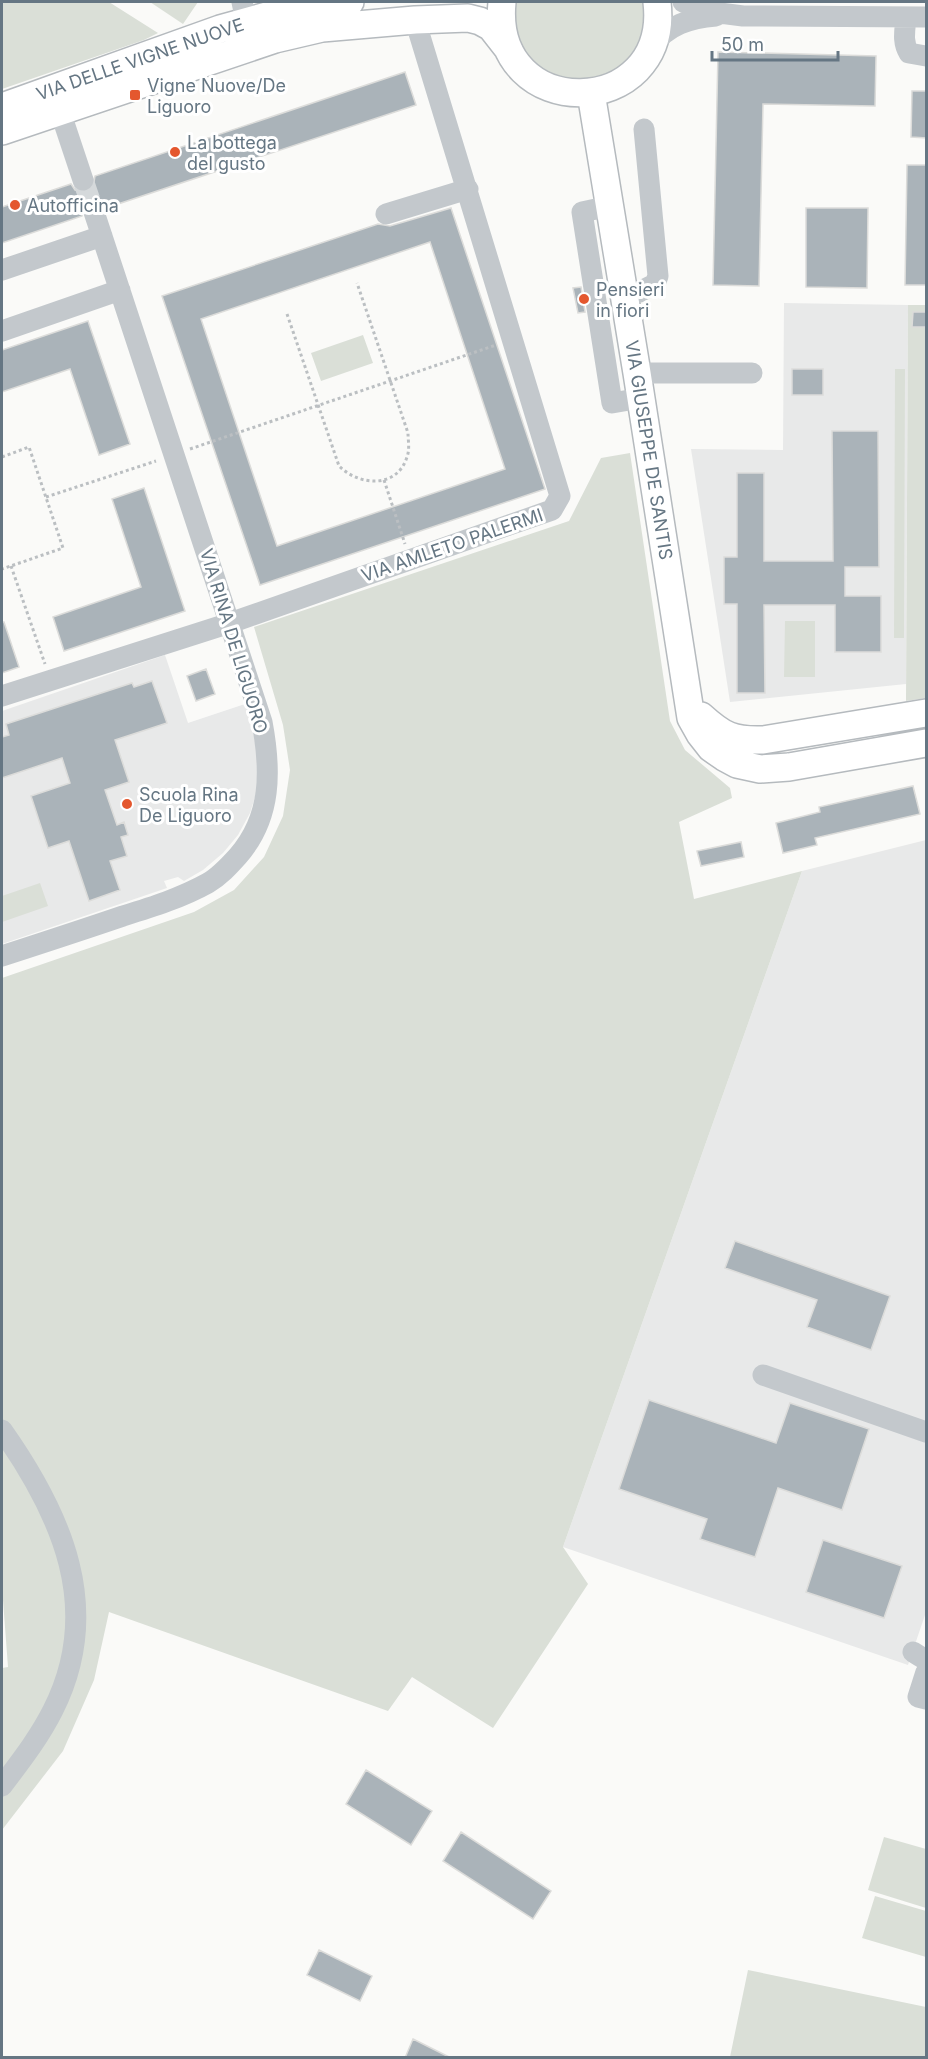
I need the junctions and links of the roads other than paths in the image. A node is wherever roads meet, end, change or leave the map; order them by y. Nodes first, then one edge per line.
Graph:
1 (344, 2) edge
2 (350, 2) edge
3 (502, 2) edge
4 (657, 2) edge
5 (683, 2) edge
6 (244, 11) edge
7 (920, 13) edge
8 (726, 15) junction
9 (415, 20) junction
10 (651, 47) junction
11 (509, 50) junction
12 (927, 56) edge
13 (591, 93) junction
14 (2, 107) edge
15 (60, 111) junction
16 (644, 129) dead end
17 (2, 131) edge
18 (83, 180) tunnel mouth
19 (468, 189) junction
20 (610, 206) junction
21 (94, 212) tunnel mouth
22 (386, 214) dead end
23 (102, 236) junction
24 (2, 270) edge
25 (120, 290) junction
26 (625, 294) junction
27 (2, 330) edge
28 (752, 373) dead end
29 (639, 385) junction
30 (230, 623) junction
31 (2, 696) edge
32 (687, 701) junction
33 (927, 713) edge
34 (927, 743) edge
35 (2, 956) edge
36 (763, 1375) dead end
37 (2, 1430) edge
38 (927, 1432) edge
39 (927, 1672) edge
40 (927, 1700) edge
41 (2, 1786) edge

1 - 2 main road, VIA DELLE VIGNE NUOVE
1 - 6 main road, VIA DELLE VIGNE NUOVE
3 - 11 main road
4 - 10 main road
5 - 8 street
6 - 14 main road, VIA DELLE VIGNE NUOVE
7 - 8 street
7 - 12 street
8 - 10 street
9 - 11 main road, VIA DELLE VIGNE NUOVE
9 - 15 main road, VIA DELLE VIGNE NUOVE
9 - 19 street, VIA AMLETO PALERMI
10 - 13 main road
11 - 13 main road, VIA DELLE VIGNE NUOVE
13 - 20 main road, VIA GIUSEPPE DE SANTIS
15 - 17 main road, VIA DELLE VIGNE NUOVE
15 - 18 street
16 - 26 street
19 - 22 street
19 - 30 street, VIA AMLETO PALERMI
20 - 26 main road, VIA GIUSEPPE DE SANTIS
20 - 29 street
21 - 23 street, VIA RINA DE LIGUORO
23 - 24 street
23 - 25 street, VIA RINA DE LIGUORO
25 - 27 street
25 - 30 street, VIA RINA DE LIGUORO
26 - 29 main road, VIA GIUSEPPE DE SANTIS
28 - 29 street
29 - 32 main road, VIA GIUSEPPE DE SANTIS
30 - 31 street, VIA AMLETO PALERMI
30 - 35 street, VIA RINA DE LIGUORO
32 - 33 main road
32 - 34 main road, VIA GIUSEPPE DE SANTIS
36 - 38 street
37 - 41 street
39 - 40 street

